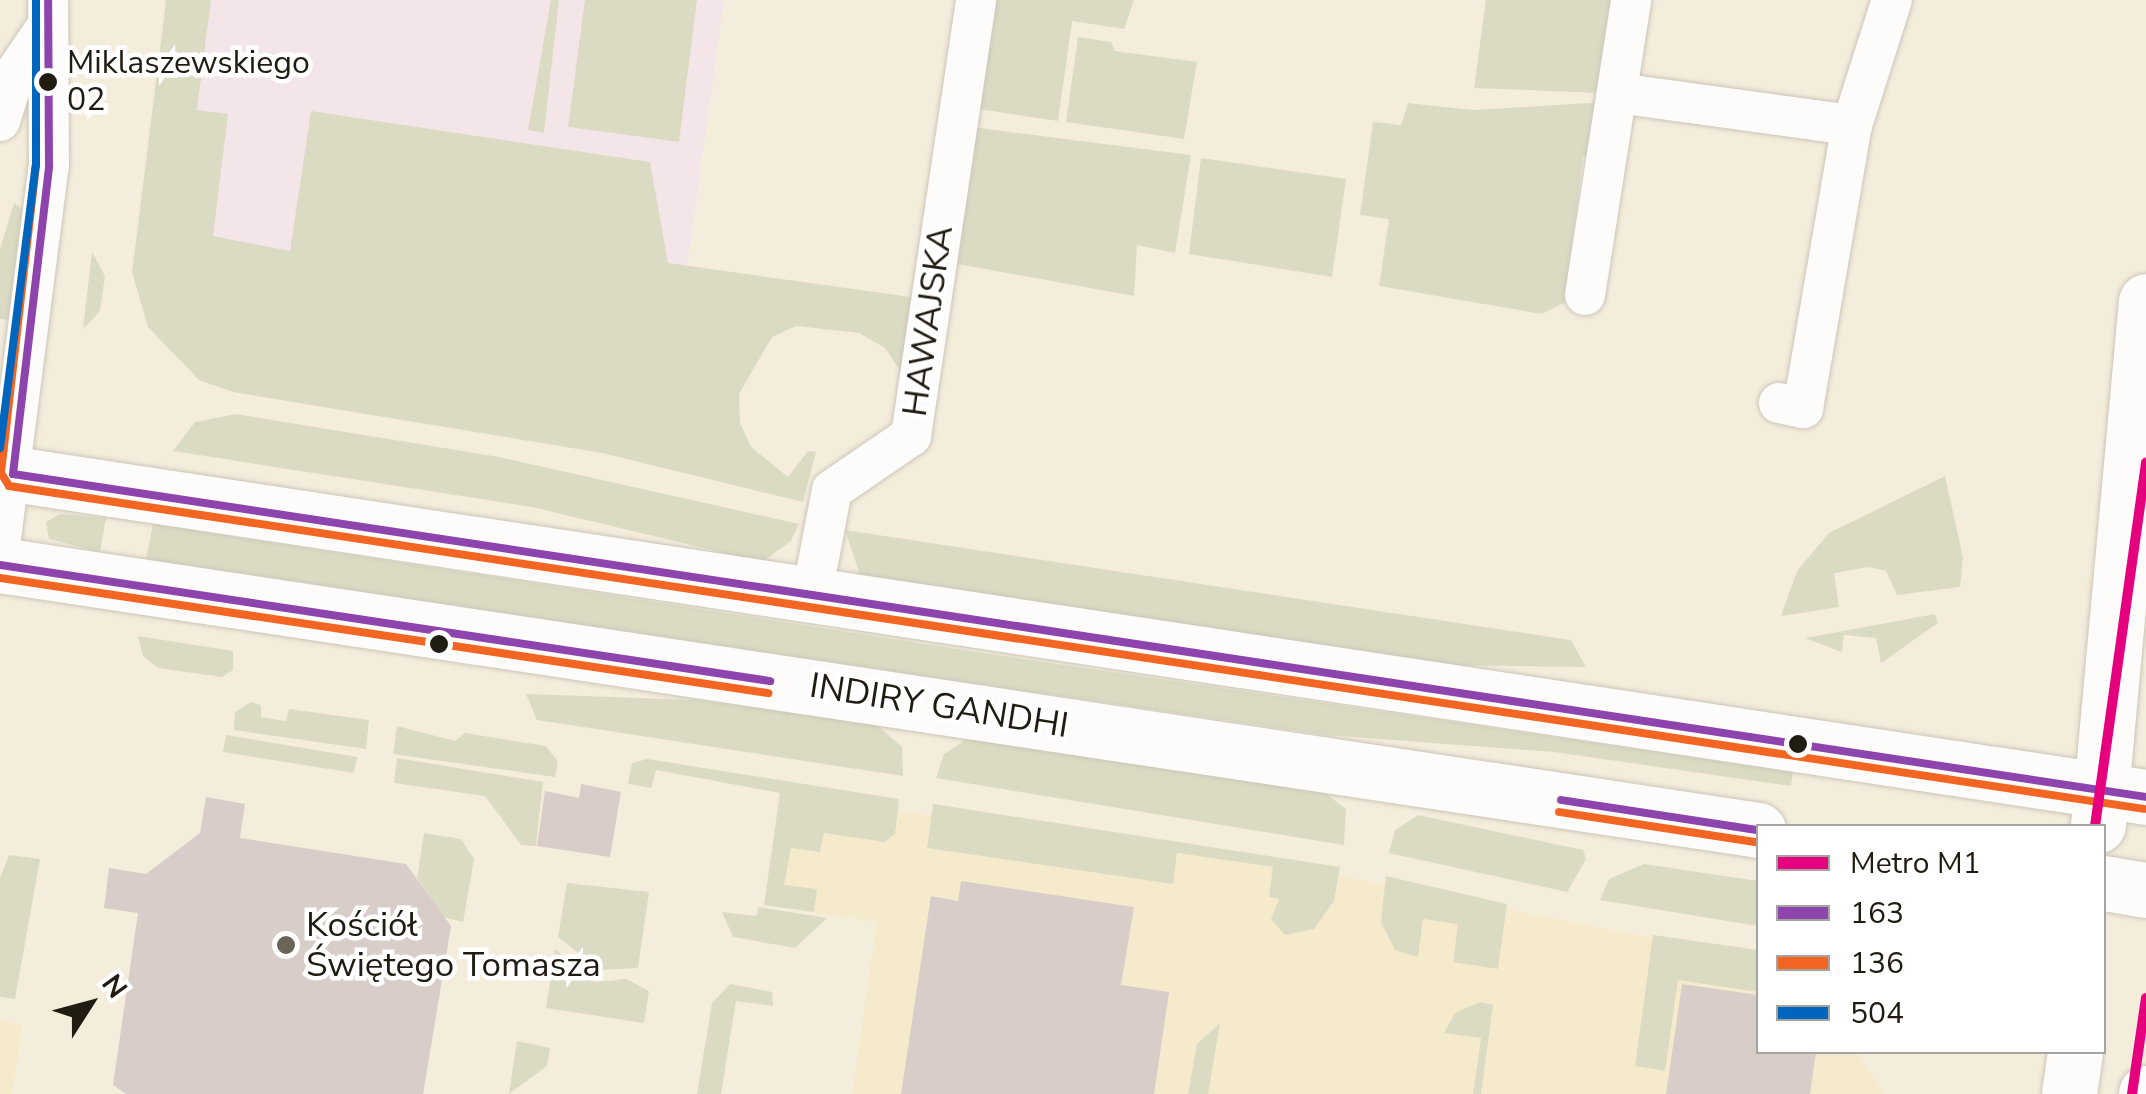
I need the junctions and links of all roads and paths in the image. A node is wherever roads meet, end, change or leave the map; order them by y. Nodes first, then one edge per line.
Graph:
1 (976, 0) edge
2 (1631, 0) edge
3 (1892, 0) edge
4 (46, 16) edge
5 (1616, 93) junction
6 (0, 121) edge
7 (1852, 126) junction
8 (1585, 294) dead end
9 (2146, 301) edge
10 (1779, 403) dead end
11 (7, 473) edge
12 (0, 546) edge
13 (0, 564) edge
14 (811, 600) junction
15 (2114, 804) edge
16 (1756, 830) edge
17 (2106, 884) edge
18 (2146, 890) edge
19 (2075, 1054) edge
20 (2070, 1094) edge

1 - 14 street, HAWAJSKA
2 - 5 street
3 - 7 street
4 - 6 street
4 - 11 street
5 - 7 street
5 - 8 street
7 - 10 street
9 - 15 street
11 - 12 street
11 - 14 street
13 - 16 street, INDIRY GANDHI
14 - 15 street
17 - 18 street
19 - 20 street

